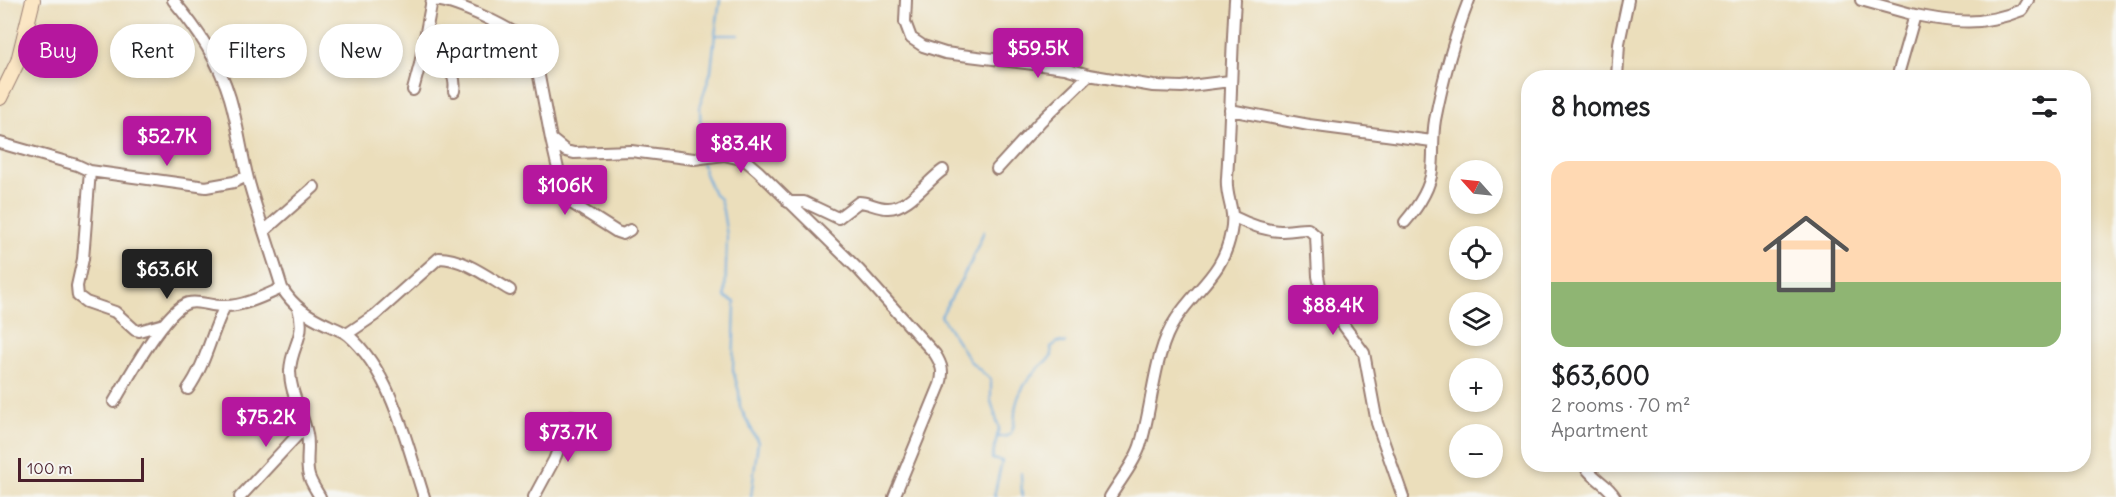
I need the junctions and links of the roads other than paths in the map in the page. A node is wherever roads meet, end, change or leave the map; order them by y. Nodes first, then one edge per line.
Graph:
1 (33, 0) edge
2 (173, 0) edge
3 (433, 0) edge
4 (440, 0) edge
5 (906, 0) edge
6 (1235, 0) edge
7 (1469, 0) edge
8 (1628, 0) edge
9 (1861, 0) edge
10 (2028, 0) edge
11 (1915, 15) junction
12 (428, 24) edge
13 (1617, 70) edge
14 (1899, 70) edge
15 (1089, 75) junction
16 (416, 78) edge
17 (454, 78) edge
18 (1230, 81) junction
19 (413, 90) dead end
20 (454, 91) dead end
21 (0, 98) edge
22 (1230, 110) junction
23 (551, 139) junction
24 (1432, 141) junction
25 (0, 143) edge
26 (997, 169) dead end
27 (943, 170) dead end
28 (90, 171) junction
29 (247, 176) junction
30 (314, 187) dead end
31 (788, 202) junction
32 (1234, 217) junction
33 (1405, 222) dead end
34 (630, 230) dead end
35 (264, 231) junction
36 (282, 288) junction
37 (510, 290) dead end
38 (225, 306) junction
39 (298, 308) junction
40 (164, 324) junction
41 (347, 334) junction
42 (188, 389) dead end
43 (114, 402) dead end
44 (572, 416) dead end
45 (305, 427) junction
46 (1589, 472) edge
47 (240, 497) edge
48 (320, 497) edge
49 (424, 497) edge
50 (534, 497) edge
51 (894, 497) edge
52 (1110, 497) edge
53 (1403, 497) edge
54 (1615, 497) edge

1 - 21 street
2 - 29 street
3 - 4 street
3 - 12 street
4 - 23 street
5 - 15 street
6 - 18 street
7 - 24 street
8 - 13 street
9 - 11 street
10 - 11 street
11 - 14 street
15 - 18 street
15 - 26 street
16 - 19 street
17 - 20 street
18 - 22 street
22 - 24 street
22 - 32 street
23 - 31 street
23 - 34 street
24 - 33 street
25 - 28 street
27 - 31 street
28 - 29 street
28 - 40 street
29 - 35 street
30 - 35 street
31 - 51 street
32 - 52 street
32 - 53 street
35 - 36 street
36 - 38 street
36 - 39 street
37 - 41 street
38 - 40 street
38 - 42 street
39 - 41 street
39 - 45 street
40 - 43 street
41 - 49 street
44 - 50 street
45 - 47 street
45 - 48 street
46 - 54 street

